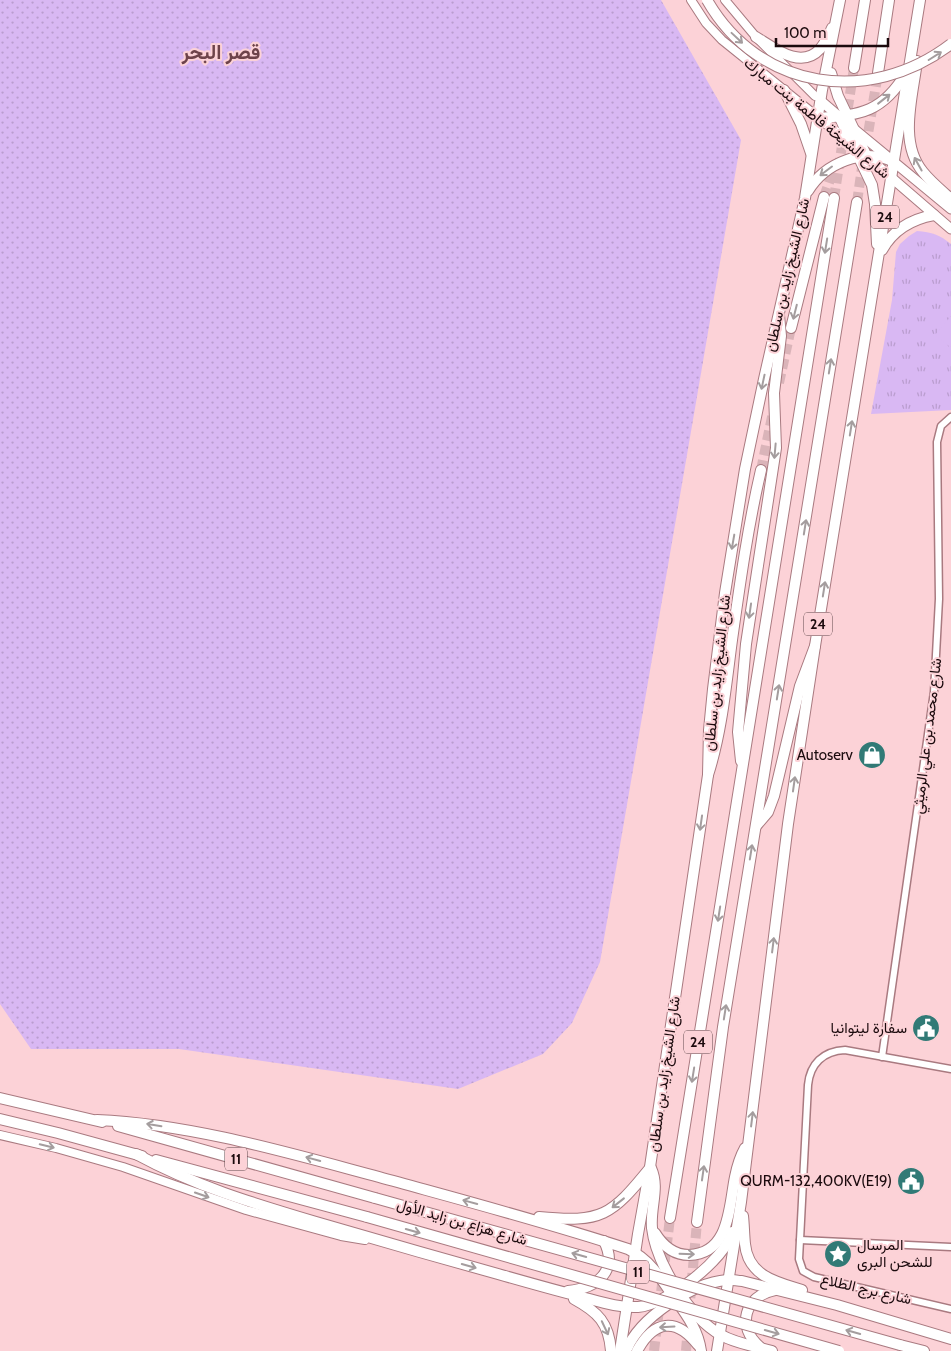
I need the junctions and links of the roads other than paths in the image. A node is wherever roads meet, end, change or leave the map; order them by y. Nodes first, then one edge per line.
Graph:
1 (691, 0) edge
2 (707, 0) edge
3 (725, 0) edge
4 (840, 0) edge
5 (865, 0) edge
6 (890, 0) edge
7 (920, 0) edge
8 (838, 19) junction
9 (916, 27) junction
10 (756, 37) junction
11 (951, 44) edge
12 (829, 62) junction
13 (854, 68) tunnel mouth
14 (909, 68) junction
15 (878, 73) tunnel mouth
16 (784, 90) junction
17 (818, 99) junction
18 (843, 116) junction
19 (819, 118) junction
20 (855, 131) junction
21 (853, 145) junction
22 (812, 157) junction
23 (863, 157) junction
24 (894, 162) junction
25 (892, 179) junction
26 (805, 198) junction
27 (951, 199) edge
28 (857, 202) tunnel mouth
29 (951, 209) edge
30 (934, 215) junction
31 (951, 229) edge
32 (879, 255) junction
33 (779, 315) junction
34 (791, 328) tunnel mouth
35 (951, 417) edge
36 (761, 470) tunnel mouth
37 (815, 646) junction
38 (742, 767) junction
39 (708, 775) junction
40 (755, 827) junction
41 (882, 1057) junction
42 (951, 1069) edge
43 (0, 1098) edge
44 (0, 1119) edge
45 (97, 1120) junction
46 (0, 1135) edge
47 (749, 1140) junction
48 (136, 1154) junction
49 (650, 1167) junction
50 (741, 1202) junction
51 (517, 1215) junction
52 (670, 1218) tunnel mouth
53 (697, 1222) tunnel mouth
54 (652, 1226) junction
55 (800, 1240) junction
56 (604, 1241) junction
57 (389, 1244) junction
58 (951, 1247) edge
59 (635, 1252) junction
60 (729, 1280) junction
61 (776, 1290) junction
62 (560, 1291) junction
63 (677, 1295) junction
64 (837, 1305) junction
65 (626, 1307) junction
66 (951, 1309) edge
67 (720, 1334) junction
68 (951, 1339) edge
69 (807, 1342) junction
70 (760, 1348) junction
71 (700, 1349) edge
72 (611, 1351) edge
73 (620, 1351) edge
74 (626, 1351) edge
75 (637, 1351) edge
76 (717, 1351) edge
77 (772, 1351) edge
78 (818, 1351) edge
79 (839, 1351) edge
80 (924, 1351) edge

1 - 16 street, شارع الشيخة فاطمة بنت مبارك
2 -> 11 main road, bridge
3 - 10 street, شارع الشيخة فاطمة بنت مبارك
4 - 8 main road, شارع الشيخ زايد بن سلطان
5 - 13 main road
6 - 15 main road
7 - 9 main road
8 - 10 main road
8 - 12 main road, شارع الشيخ زايد بن سلطان
9 - 14 main road
27 -> 9 main road
10 - 17 street, شارع الشيخة فاطمة بنت مبارك
12 - 17 main road, شارع الشيخ زايد بن سلطان
12 - 18 main road
18 -> 14 main road
14 - 24 main road
16 - 19 street, شارع الشيخة فاطمة بنت مبارك
16 - 22 main road
17 - 18 main road, شارع الشيخة فاطمة بنت مبارك
17 - 19 main road, شارع الشيخ زايد بن سلطان
18 - 19 main road
18 - 20 main road
18 - 21 main road
19 - 21 main road, شارع الشيخة فاطمة بنت مبارك
19 - 22 main road, شارع الشيخ زايد بن سلطان
20 - 23 main road
20 - 24 main road, شارع الشيخة فاطمة بنت مبارك
21 - 23 main road
22 - 26 main road, شارع الشيخ زايد بن سلطان
23 - 24 main road
23 - 25 main road, شارع الشيخة فاطمة بنت مبارك
23 -> 26 main road
23 - 32 main road
24 - 25 main road, 24
24 - 29 main road, شارع الشيخة فاطمة بنت مبارك
25 - 30 main road, شارع الشيخة فاطمة بنت مبارك
25 - 32 main road, 24
26 - 33 main road, شارع الشيخ زايد بن سلطان
40 -> 28 main road, 24
30 - 31 main road, شارع الشيخة فاطمة بنت مبارك
30 - 32 main road
37 -> 32 main road, 24
33 -> 38 main road
33 -> 39 main road, شارع الشيخ زايد بن سلطان
34 - 38 main road, شارع الشيخ زايد بن سلطان / 24
35 - 41 street, شارع محمد بن علي الرميثي
36 - 39 main road, 24
37 - 40 main road
47 -> 37 main road, 24
38 -> 52 main road, شارع الشيخ زايد بن سلطان / 24
39 -> 49 main road, شارع الشيخ زايد بن سلطان / 24
53 -> 40 main road, 24
41 - 42 street, شارع برج الطلاع
41 - 55 street, شارع برج الطلاع
43 - 45 main road, شارع هزاع بن زايد الأول / 11
44 - 48 main road, شارع هزاع بن زايد الأول / 11
51 -> 45 main road
80 -> 45 main road, شارع هزاع بن زايد الأول / 11, bridge
46 -> 57 street
47 - 50 main road, 24
54 -> 47 main road
48 - 57 main road
48 -> 69 main road, شارع هزاع بن زايد الأول / 11, bridge
49 -> 51 main road
49 - 54 main road
49 - 59 main road, شارع الشيخ زايد بن سلطان / 24
50 - 60 main road, 24
50 - 63 main road
50 - 64 main road
51 - 56 main road
54 - 63 main road
55 - 58 street
55 - 66 street, شارع برج الطلاع
56 - 59 main road
56 - 62 main road
57 -> 62 main road
59 - 63 main road
59 - 65 main road, شارع الشيخ زايد بن سلطان / 24
60 - 61 main road
60 - 63 main road
60 - 67 main road, 24
61 - 64 main road
61 - 70 main road
62 - 65 main road
62 -> 72 main road
63 - 65 main road
63 - 67 main road
63 - 71 main road
63 - 74 main road
64 - 68 main road
65 - 73 main road, شارع الشيخ زايد بن سلطان / 24
67 - 70 main road
67 - 76 main road, 24
69 - 78 main road, bridge
69 - 79 main road, شارع هزاع بن زايد الأول / 11, bridge
70 - 77 main road
71 -> 75 main road

